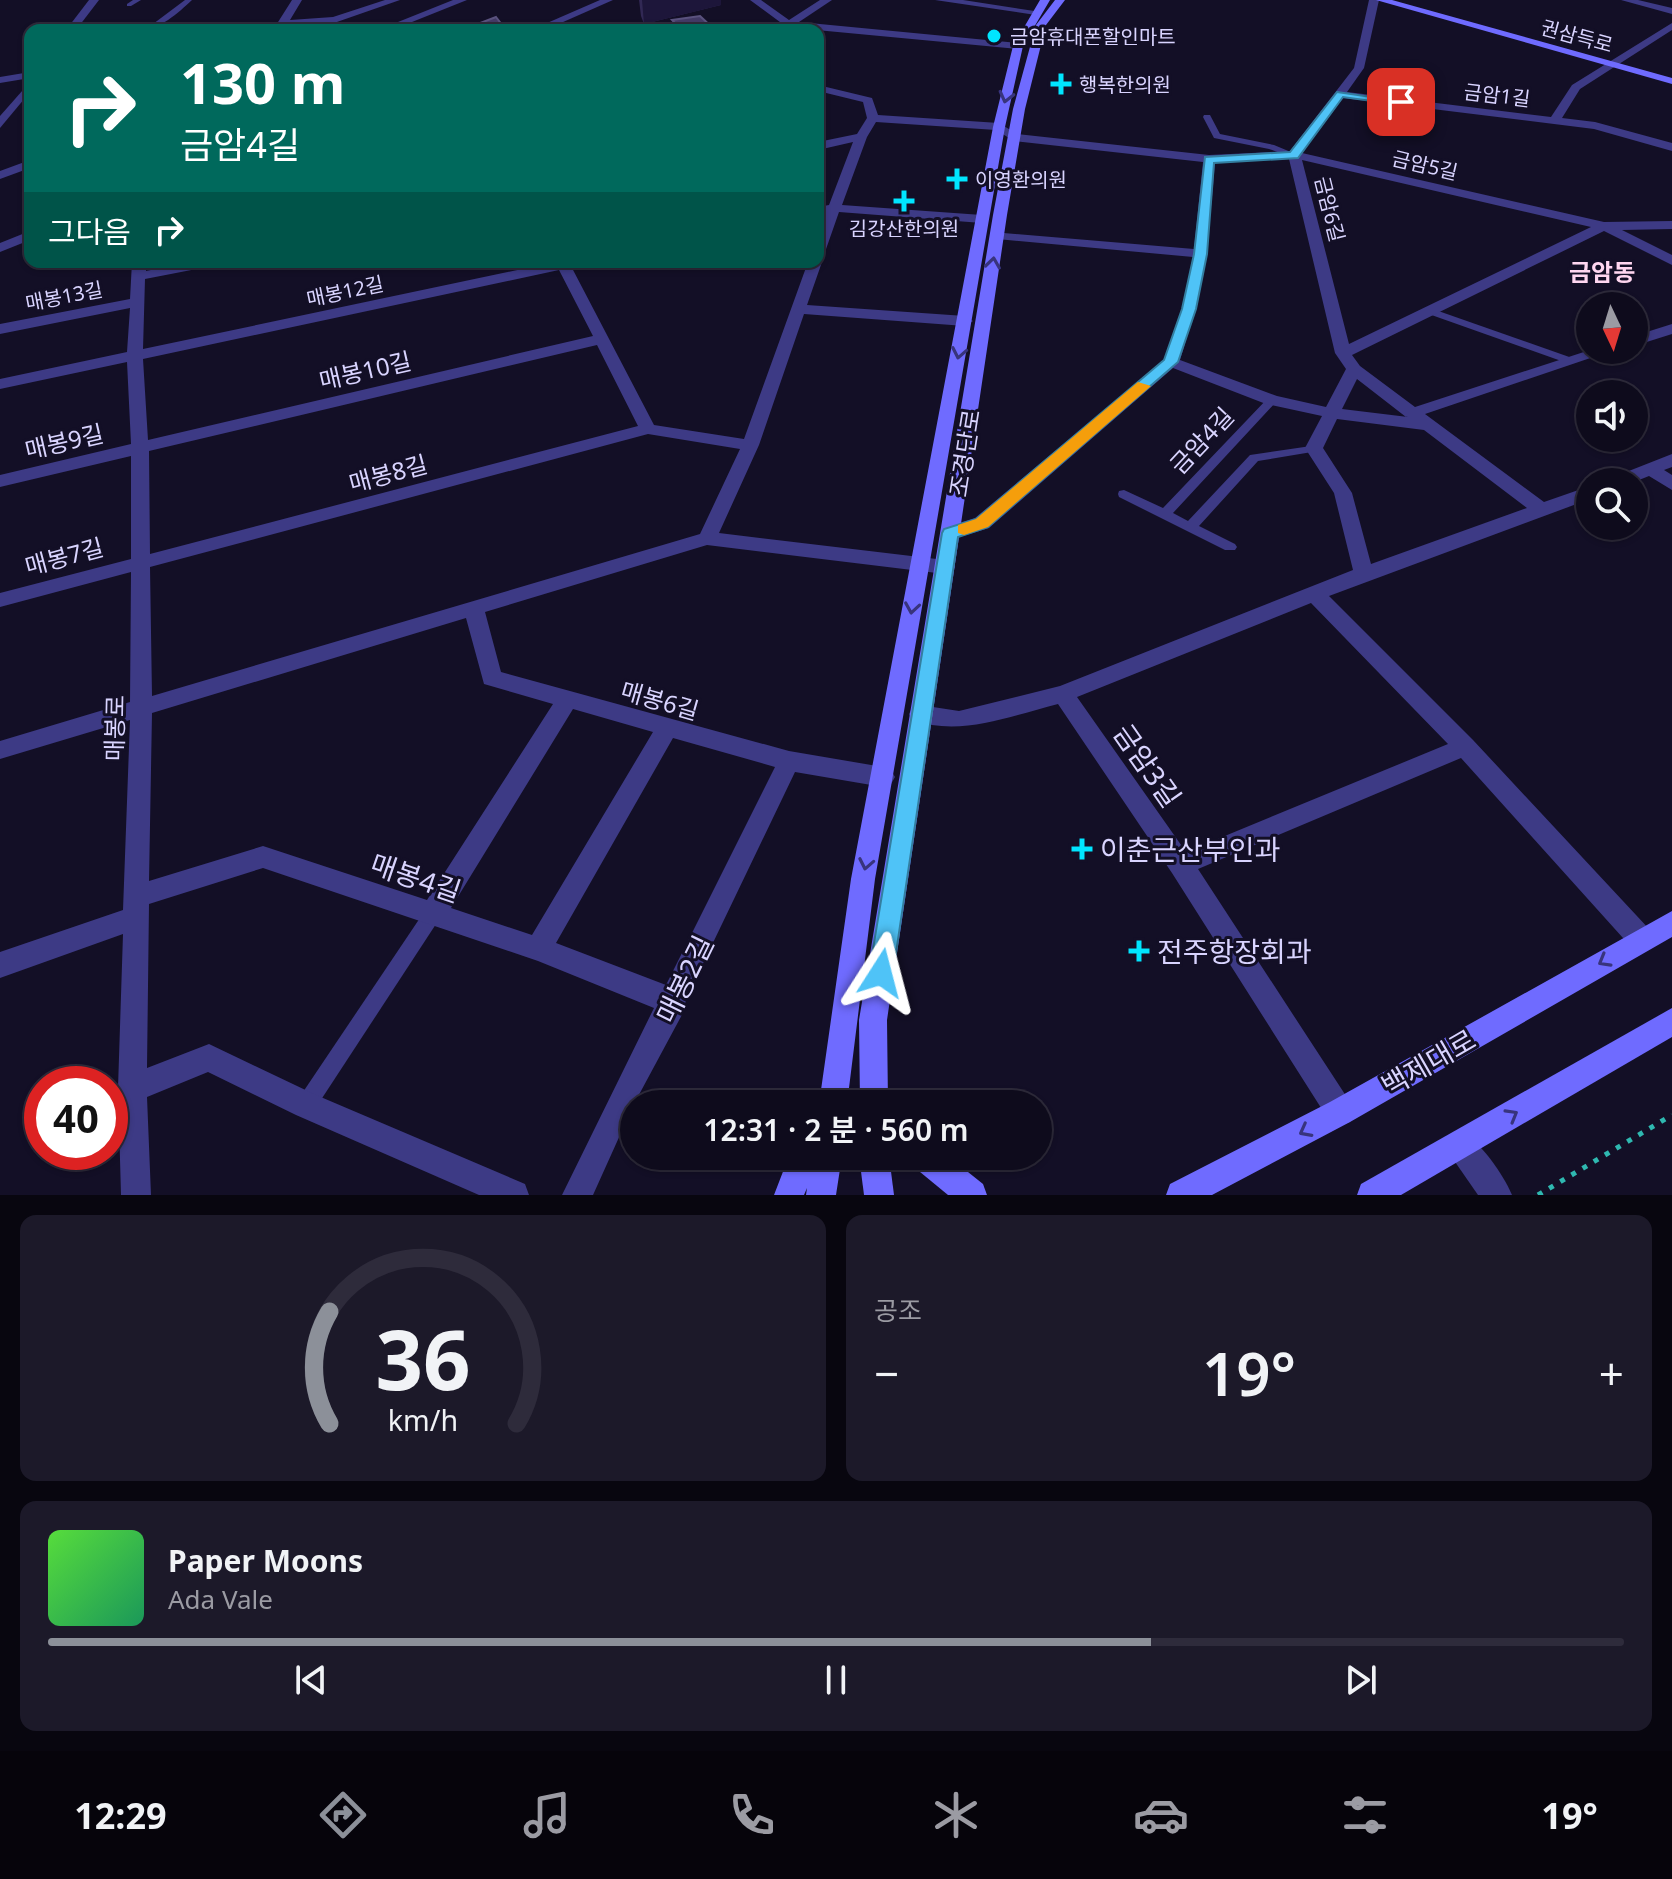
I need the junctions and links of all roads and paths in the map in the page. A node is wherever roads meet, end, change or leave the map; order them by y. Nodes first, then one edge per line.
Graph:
1 (94, 0) edge
2 (138, 0) edge
3 (189, 0) edge
4 (297, 0) edge
5 (395, 0) edge
6 (462, 0) edge
7 (608, 0) edge
8 (755, 0) edge
9 (827, 0) edge
10 (940, 0) edge
11 (1060, 0) edge
12 (1374, 0) edge
13 (1381, 0) edge
14 (1626, 0) edge
15 (129, 5) dead end
16 (1040, 6) edge
17 (1672, 11) edge
18 (76, 24) edge
19 (156, 24) edge
20 (282, 24) edge
21 (303, 24) edge
22 (399, 24) edge
23 (551, 24) edge
24 (786, 24) edge
25 (794, 24) edge
26 (1672, 26) edge
27 (824, 30) edge
28 (1018, 46) junction
29 (1609, 63) junction
30 (24, 76) edge
31 (0, 80) edge
32 (1672, 81) edge
33 (824, 89) edge
34 (24, 93) edge
35 (1340, 94) junction
36 (1207, 117) dead end
37 (873, 118) junction
38 (1554, 121) junction
39 (0, 124) edge
40 (1006, 132) junction
41 (861, 137) junction
42 (824, 145) edge
43 (1672, 147) edge
44 (1294, 155) junction
45 (1209, 159) junction
46 (24, 166) edge
47 (1, 173) edge
48 (833, 208) junction
49 (824, 210) edge
50 (982, 219) junction
51 (1672, 225) edge
52 (1604, 226) junction
53 (824, 234) edge
54 (997, 235) junction
55 (24, 238) edge
56 (0, 248) edge
57 (1201, 254) junction
58 (1672, 261) edge
59 (544, 268) edge
60 (570, 268) edge
61 (813, 268) edge
62 (140, 269) edge
63 (137, 302) junction
64 (798, 309) junction
65 (1427, 310) junction
66 (965, 321) junction
67 (0, 329) edge
68 (1672, 329) edge
69 (1648, 337) edge
70 (601, 339) junction
71 (1343, 353) junction
72 (135, 355) junction
73 (1576, 359) edge
74 (1571, 361) junction
75 (1171, 362) junction
76 (1354, 369) junction
77 (0, 384) edge
78 (1272, 400) junction
79 (1330, 413) junction
80 (1412, 413) junction
81 (1430, 426) junction
82 (648, 429) junction
83 (750, 445) junction
84 (140, 448) junction
85 (1314, 448) junction
86 (1672, 460) edge
87 (1651, 469) junction
88 (1648, 470) edge
89 (0, 481) edge
90 (1672, 484) edge
91 (1124, 494) dead end
92 (1576, 497) edge
93 (1542, 510) junction
94 (1165, 514) junction
95 (1190, 527) junction
96 (950, 533) junction
97 (707, 538) junction
98 (1230, 547) dead end
99 (920, 562) junction
100 (141, 563) junction
101 (945, 567) junction
102 (1363, 574) junction
103 (1315, 594) junction
104 (0, 600) edge
105 (474, 610) junction
106 (1063, 694) junction
107 (567, 700) junction
108 (141, 708) junction
109 (920, 714) junction
110 (666, 730) junction
111 (1465, 747) junction
112 (0, 750) edge
113 (789, 761) junction
114 (883, 777) junction
115 (1181, 865) junction
116 (136, 907) junction
117 (432, 915) junction
118 (1672, 923) edge
119 (1641, 939) junction
120 (538, 949) junction
121 (0, 965) edge
122 (674, 1002) junction
123 (1672, 1022) edge
124 (839, 1061) junction
125 (132, 1088) junction
126 (828, 1090) edge
127 (835, 1090) edge
128 (878, 1090) edge
129 (306, 1105) junction
130 (1340, 1112) junction
131 (1672, 1115) edge
132 (1459, 1146) junction
133 (799, 1170) edge
134 (825, 1170) edge
135 (876, 1170) edge
136 (942, 1170) edge
137 (136, 1195) edge
138 (514, 1195) edge
139 (577, 1195) edge
140 (789, 1195) edge
141 (821, 1195) edge
142 (879, 1195) edge
143 (972, 1195) edge
144 (1181, 1195) edge
145 (1372, 1195) edge
146 (1497, 1195) edge
147 (1538, 1195) edge

1 - 18 street
2 - 15 lane
3 - 19 lane
4 - 20 street
5 - 21 street
6 - 22 street
7 - 23 street
8 - 24 street
9 - 25 street
10 - 16 street
11 - 40 street, 조경단로
12 - 35 street, 금암6길
13 - 29 street, 권삼득로
14 - 17 street
16 - 28 street, 조경단로
26 - 29 street, 금암1길
27 - 28 street
28 -> 40 street, 조경단로
29 - 32 street, 권삼득로
29 - 38 street, 금암1길
30 - 31 street
33 - 37 street
34 - 39 street
35 - 38 street, 금암1길
35 - 44 street, 금암6길
36 - 44 lane
37 - 40 street, 금암5길
37 - 41 street
38 - 43 street, 금암1길
40 - 45 street, 금암5길
40 - 50 street, 조경단로
40 - 54 street, 조경단로
41 - 42 street
41 - 48 street
44 - 45 street, 금암5길
44 - 52 street, 금암5길
44 - 71 street, 금암6길
45 - 57 street
46 - 47 street
48 - 49 street
48 - 50 street
48 - 53 street
50 - 66 street, 조경단로
51 - 52 street, 금암5길
52 - 58 street, 금암5길
52 - 65 street, 금암5길
54 - 57 street
96 -> 54 street, 조경단로
55 - 56 street
57 - 75 street
59 - 72 street, 매봉12길
60 - 70 street, 매봉12길
61 - 64 street
62 - 63 street, 매봉로
63 - 67 street, 매봉13길
63 - 72 street, 매봉로
64 - 66 street
64 - 83 street
65 - 71 street
65 - 74 lane
66 -> 99 street, 조경단로
68 - 69 street
70 - 82 street
70 - 84 street, 매봉10길
71 - 76 street, 금암6길
72 - 77 street, 매봉12길
72 - 84 street, 매봉로
73 - 74 street
74 - 80 street
75 - 78 street, 금암4길
75 - 96 street
76 - 79 street
76 - 80 street, 금암6길
78 - 79 street, 금암4길
78 - 94 lane, 금암4길
79 - 81 street, 금암6길
79 - 85 street
80 - 81 street, 금암6길
81 - 93 street, 금암6길
82 - 83 street, 매봉8길
82 - 100 street, 매봉8길
83 - 97 street
84 - 89 street, 매봉9길
84 - 100 street, 매봉로
85 - 95 lane
85 - 102 street
86 - 87 street
87 - 88 street
87 - 90 street
91 - 94 lane
92 - 93 street
93 - 102 street
94 - 95 lane
95 - 98 lane
96 - 101 street, 조경단로
97 - 99 street
97 - 105 street
99 - 101 street
99 -> 114 street, 조경단로
100 - 104 street, 매봉7길
100 - 108 street, 매봉로
101 - 109 street, 조경단로
102 - 103 street
103 - 106 street
103 - 111 street
105 - 107 street, 매봉6길
105 - 108 street
106 - 109 street
106 - 115 street, 금암3길
107 - 110 street, 매봉6길
107 - 117 street
108 - 112 street
108 - 116 street, 매봉로
109 - 128 street, 조경단로
110 - 113 street, 매봉6길
110 - 120 street
111 - 115 street
111 - 119 street
113 - 114 street, 매봉6길
113 - 122 street, 매봉2길
114 -> 124 street, 조경단로
115 - 130 street, 금암3길
116 - 117 street, 매봉4길
116 - 121 street, 매봉4길
116 - 125 street, 매봉로
117 - 120 street, 매봉4길
117 - 129 lane
118 - 119 street, 백제대로
119 -> 130 street, 백제대로
120 - 122 street, 매봉4길
122 - 139 street, 매봉2길
132 -> 123 street
124 - 126 street
124 - 127 street, 조경단로
125 - 129 street
125 - 137 street, 매봉로
129 - 138 street
130 -> 144 street, 백제대로
131 - 147 path
132 - 145 street
132 - 146 street
133 - 140 street
134 - 141 street
135 - 142 street
136 - 143 street

